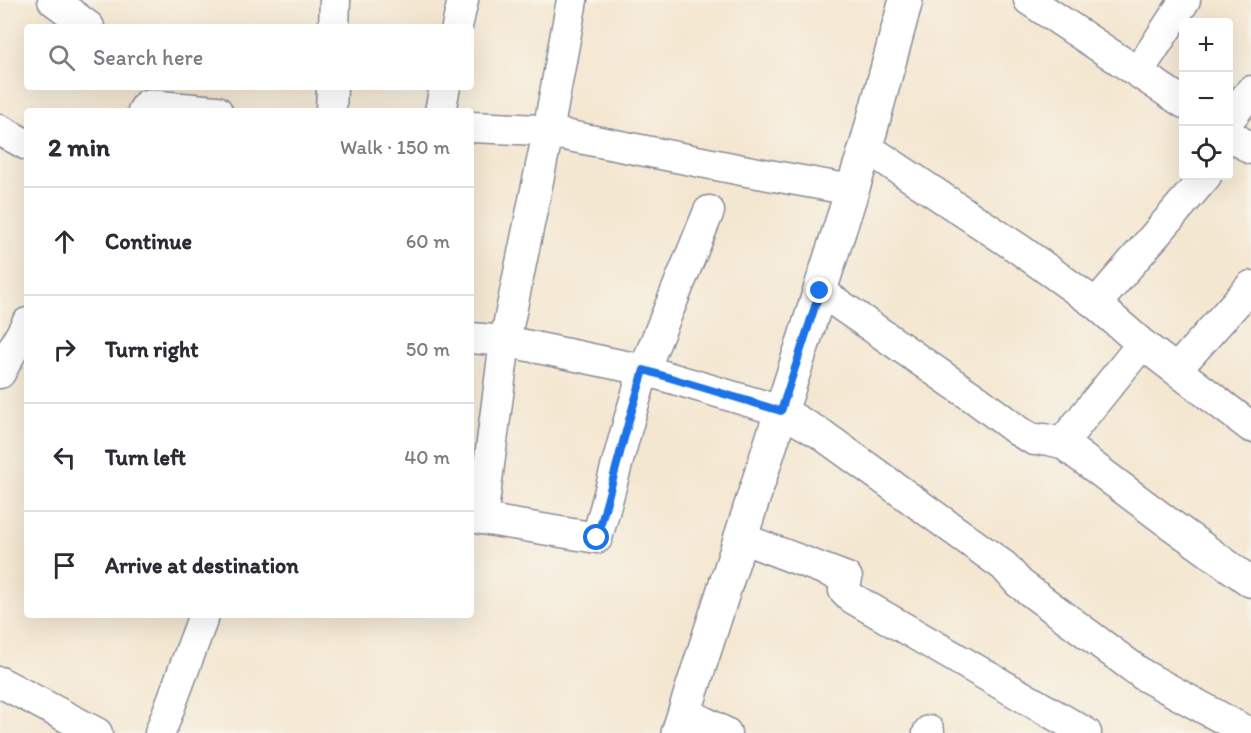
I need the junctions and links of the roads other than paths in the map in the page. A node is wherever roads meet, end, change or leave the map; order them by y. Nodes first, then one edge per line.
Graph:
1 (53, 0) edge
2 (335, 0) edge
3 (462, 0) edge
4 (572, 0) edge
5 (906, 0) edge
6 (1029, 0) edge
7 (1185, 0) edge
8 (1059, 8) edge
9 (85, 24) edge
10 (334, 24) edge
11 (458, 24) edge
12 (1138, 72) junction
13 (332, 90) edge
14 (444, 90) edge
15 (1251, 91) edge
16 (1179, 100) edge
17 (141, 101) edge
18 (194, 108) edge
19 (331, 108) edge
20 (441, 108) edge
21 (474, 127) edge
22 (0, 130) edge
23 (548, 132) junction
24 (1235, 138) edge
25 (24, 143) edge
26 (866, 147) junction
27 (1203, 180) edge
28 (852, 190) junction
29 (709, 211) dead end
30 (1251, 286) edge
31 (820, 291) junction
32 (1096, 304) junction
33 (15, 332) edge
34 (474, 338) edge
35 (505, 341) junction
36 (1142, 344) junction
37 (644, 370) junction
38 (1176, 370) junction
39 (0, 373) edge
40 (781, 411) junction
41 (1251, 427) edge
42 (1062, 443) junction
43 (476, 518) edge
44 (741, 538) junction
45 (1251, 582) edge
46 (203, 618) edge
47 (0, 682) edge
48 (682, 723) edge
49 (1245, 732) edge
50 (97, 733) edge
51 (160, 733) edge
52 (726, 733) edge
53 (1086, 733) edge

1 - 9 street
2 - 10 street
3 - 11 street
4 - 23 street
5 - 26 main road
6 - 8 street
7 - 12 street
8 - 12 street
12 - 16 street
13 - 19 street
14 - 20 street
15 - 24 street
17 - 18 street
21 - 23 street
22 - 25 street
23 - 28 street
23 - 35 street
26 - 28 main road
26 - 32 street
27 - 32 street
28 - 31 main road
29 - 37 street
30 - 38 street
31 - 40 main road
31 - 42 street
32 - 36 street
33 - 39 street
34 - 35 street
35 - 37 street
35 - 43 street
36 - 38 street
36 - 42 street
37 - 40 street
37 - 43 street
38 - 41 street
40 - 44 main road
40 - 49 street
42 - 45 street
44 - 48 main road
44 - 53 street
46 - 51 street
47 - 50 street
48 - 52 street

